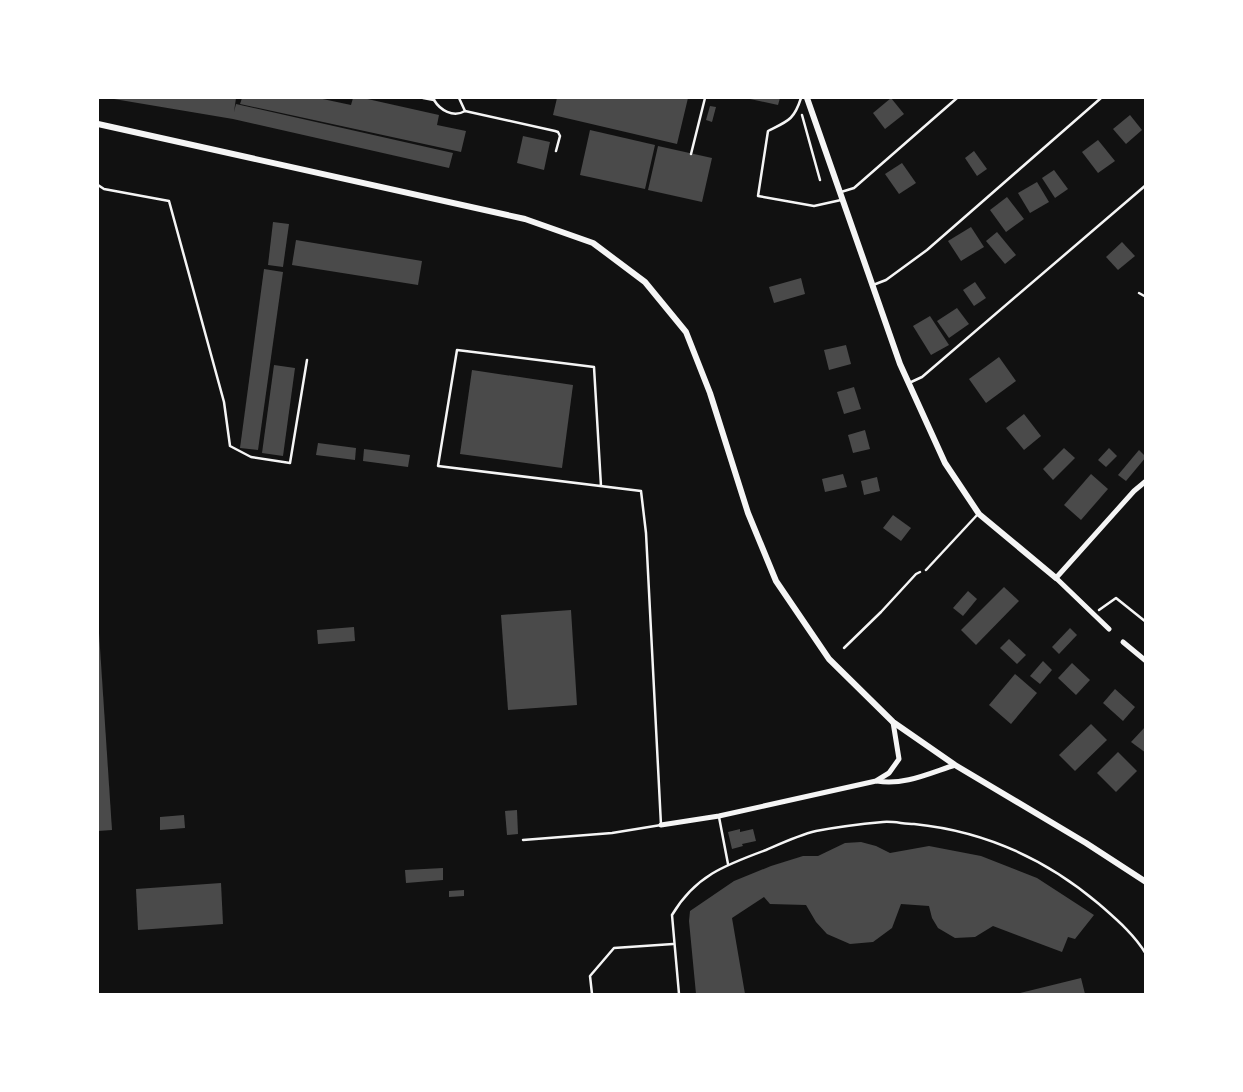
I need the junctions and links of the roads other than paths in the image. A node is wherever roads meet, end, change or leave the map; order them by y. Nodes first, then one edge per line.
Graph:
1 (423, 98) edge
2 (459, 98) edge
3 (705, 98) edge
4 (802, 98) edge
5 (807, 98) edge
6 (957, 98) edge
7 (1101, 98) edge
8 (434, 99) edge
9 (465, 111) junction
10 (98, 124) edge
11 (556, 151) dead end
12 (692, 154) dead end
13 (98, 185) edge
14 (1146, 185) edge
15 (840, 192) junction
16 (842, 199) junction
17 (872, 285) junction
18 (1139, 293) dead end
19 (1146, 297) edge
20 (307, 360) dead end
21 (909, 384) junction
22 (1146, 481) edge
23 (601, 486) junction
24 (979, 514) junction
25 (926, 570) road end
26 (1056, 578) junction
27 (1109, 629) dead end
28 (1124, 642) dead end
29 (1146, 661) edge
30 (893, 722) junction
31 (955, 765) junction
32 (876, 781) junction
33 (719, 816) junction
34 (661, 825) junction
35 (523, 840) dead end
36 (728, 864) junction
37 (1146, 882) edge
38 (673, 944) junction
39 (1146, 954) edge
40 (592, 994) edge
41 (679, 994) edge

1 - 8 lane
2 - 9 lane
3 - 12 lane
4 - 16 lane
5 - 15 street
6 - 15 lane
7 - 17 lane
8 - 9 lane
9 - 11 lane
10 - 30 street
13 - 20 lane
14 - 21 lane
15 - 16 street
16 - 17 street
17 - 21 street
18 - 19 lane
21 - 24 street
22 - 26 street
23 - 23 lane
23 - 34 lane
24 - 25 lane
24 - 26 street
26 - 27 street
28 - 29 street
30 - 31 street
30 - 32 street
31 - 32 street
31 - 37 street
32 - 33 street
33 - 34 street
33 - 36 lane
34 - 35 lane
36 - 38 lane
36 - 39 lane
38 - 40 lane
38 - 41 lane

